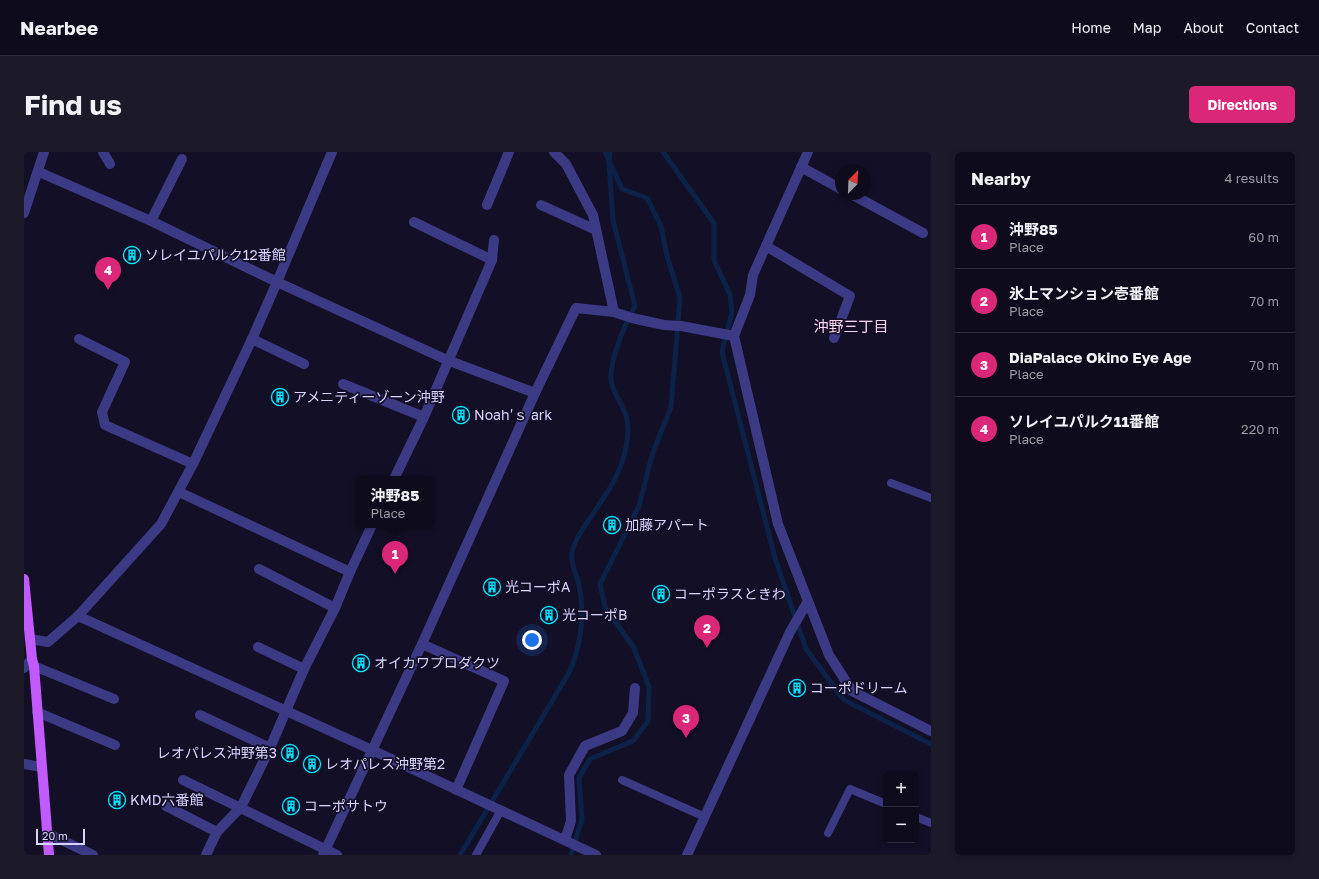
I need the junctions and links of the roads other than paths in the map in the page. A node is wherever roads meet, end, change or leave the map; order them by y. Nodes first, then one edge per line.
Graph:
1 (44, 152) edge
2 (104, 152) edge
3 (332, 152) edge
4 (509, 152) edge
5 (554, 152) edge
6 (808, 152) edge
7 (182, 160) dead end
8 (110, 164) dead end
9 (801, 167) junction
10 (39, 172) junction
11 (835, 186) edge
12 (862, 200) edge
13 (487, 205) dead end
14 (541, 205) dead end
15 (24, 213) edge
16 (151, 221) junction
17 (414, 222) dead end
18 (596, 230) junction
19 (923, 233) dead end
20 (494, 240) dead end
21 (766, 246) junction
22 (492, 260) junction
23 (278, 282) junction
24 (618, 313) junction
25 (732, 335) junction
26 (834, 338) dead end
27 (79, 339) dead end
28 (252, 339) junction
29 (447, 360) junction
30 (304, 364) dead end
31 (343, 384) dead end
32 (535, 393) junction
33 (424, 417) junction
34 (193, 464) junction
35 (395, 476) edge
36 (890, 483) dead end
37 (179, 492) junction
38 (931, 498) edge
39 (371, 528) edge
40 (259, 569) dead end
41 (350, 572) junction
42 (24, 585) edge
43 (808, 601) junction
44 (335, 608) junction
45 (78, 616) junction
46 (30, 639) junction
47 (422, 644) junction
48 (258, 646) dead end
49 (30, 664) edge
50 (304, 669) junction
51 (635, 688) dead end
52 (114, 699) dead end
53 (286, 711) junction
54 (37, 712) junction
55 (200, 715) dead end
56 (931, 731) edge
57 (115, 745) dead end
58 (270, 748) junction
59 (372, 750) junction
60 (24, 764) edge
61 (41, 767) junction
62 (183, 780) dead end
63 (622, 780) dead end
64 (456, 790) junction
65 (883, 803) edge
66 (166, 806) dead end
67 (241, 807) junction
68 (493, 807) junction
69 (705, 817) junction
70 (919, 818) edge
71 (931, 823) edge
72 (217, 832) junction
73 (47, 833) junction
74 (828, 833) dead end
75 (571, 843) junction
76 (324, 852) edge
77 (49, 855) edge
78 (93, 855) edge
79 (206, 855) edge
80 (338, 855) edge
81 (476, 855) edge
82 (596, 855) edge
83 (688, 855) edge

1 - 10 street
2 - 8 street
3 - 23 street
4 - 13 street
5 - 18 street
6 - 9 street
7 - 16 street
9 - 11 street
9 - 21 street
10 - 15 street
10 - 16 street
12 - 19 street
14 - 18 street
16 - 23 street
17 - 22 street
18 - 24 street
20 - 22 street
21 - 25 street
21 - 26 street
22 - 29 street
23 - 28 street
23 - 29 street
24 - 25 street
24 - 32 street
25 - 43 street
27 - 34 street
28 - 30 street
28 - 34 street
29 - 32 street
29 - 33 street
31 - 33 street
32 - 47 street
33 - 35 street
34 - 37 street
36 - 38 lane
37 - 41 street
37 - 45 street
39 - 41 street
40 - 44 street
41 - 44 street
42 - 46 main road
43 - 56 street
43 - 69 street
44 - 50 street
45 - 46 street
45 - 53 street
46 - 49 main road
47 - 59 street
47 - 64 street
48 - 50 street
49 - 52 street
49 - 54 main road
50 - 53 street
51 - 75 street
53 - 58 street
53 - 59 street
54 - 57 street
54 - 61 main road
55 - 58 street
58 - 67 street
59 - 64 street
59 - 76 street
60 - 61 street
61 - 73 main road
62 - 67 street
63 - 69 lane
64 - 68 street
65 - 74 lane
66 - 72 street
67 - 72 street
67 - 76 street
68 - 75 street
68 - 81 lane
69 - 83 street
70 - 71 lane
72 - 79 street
73 - 77 main road
73 - 78 street
75 - 82 street
76 - 80 street

